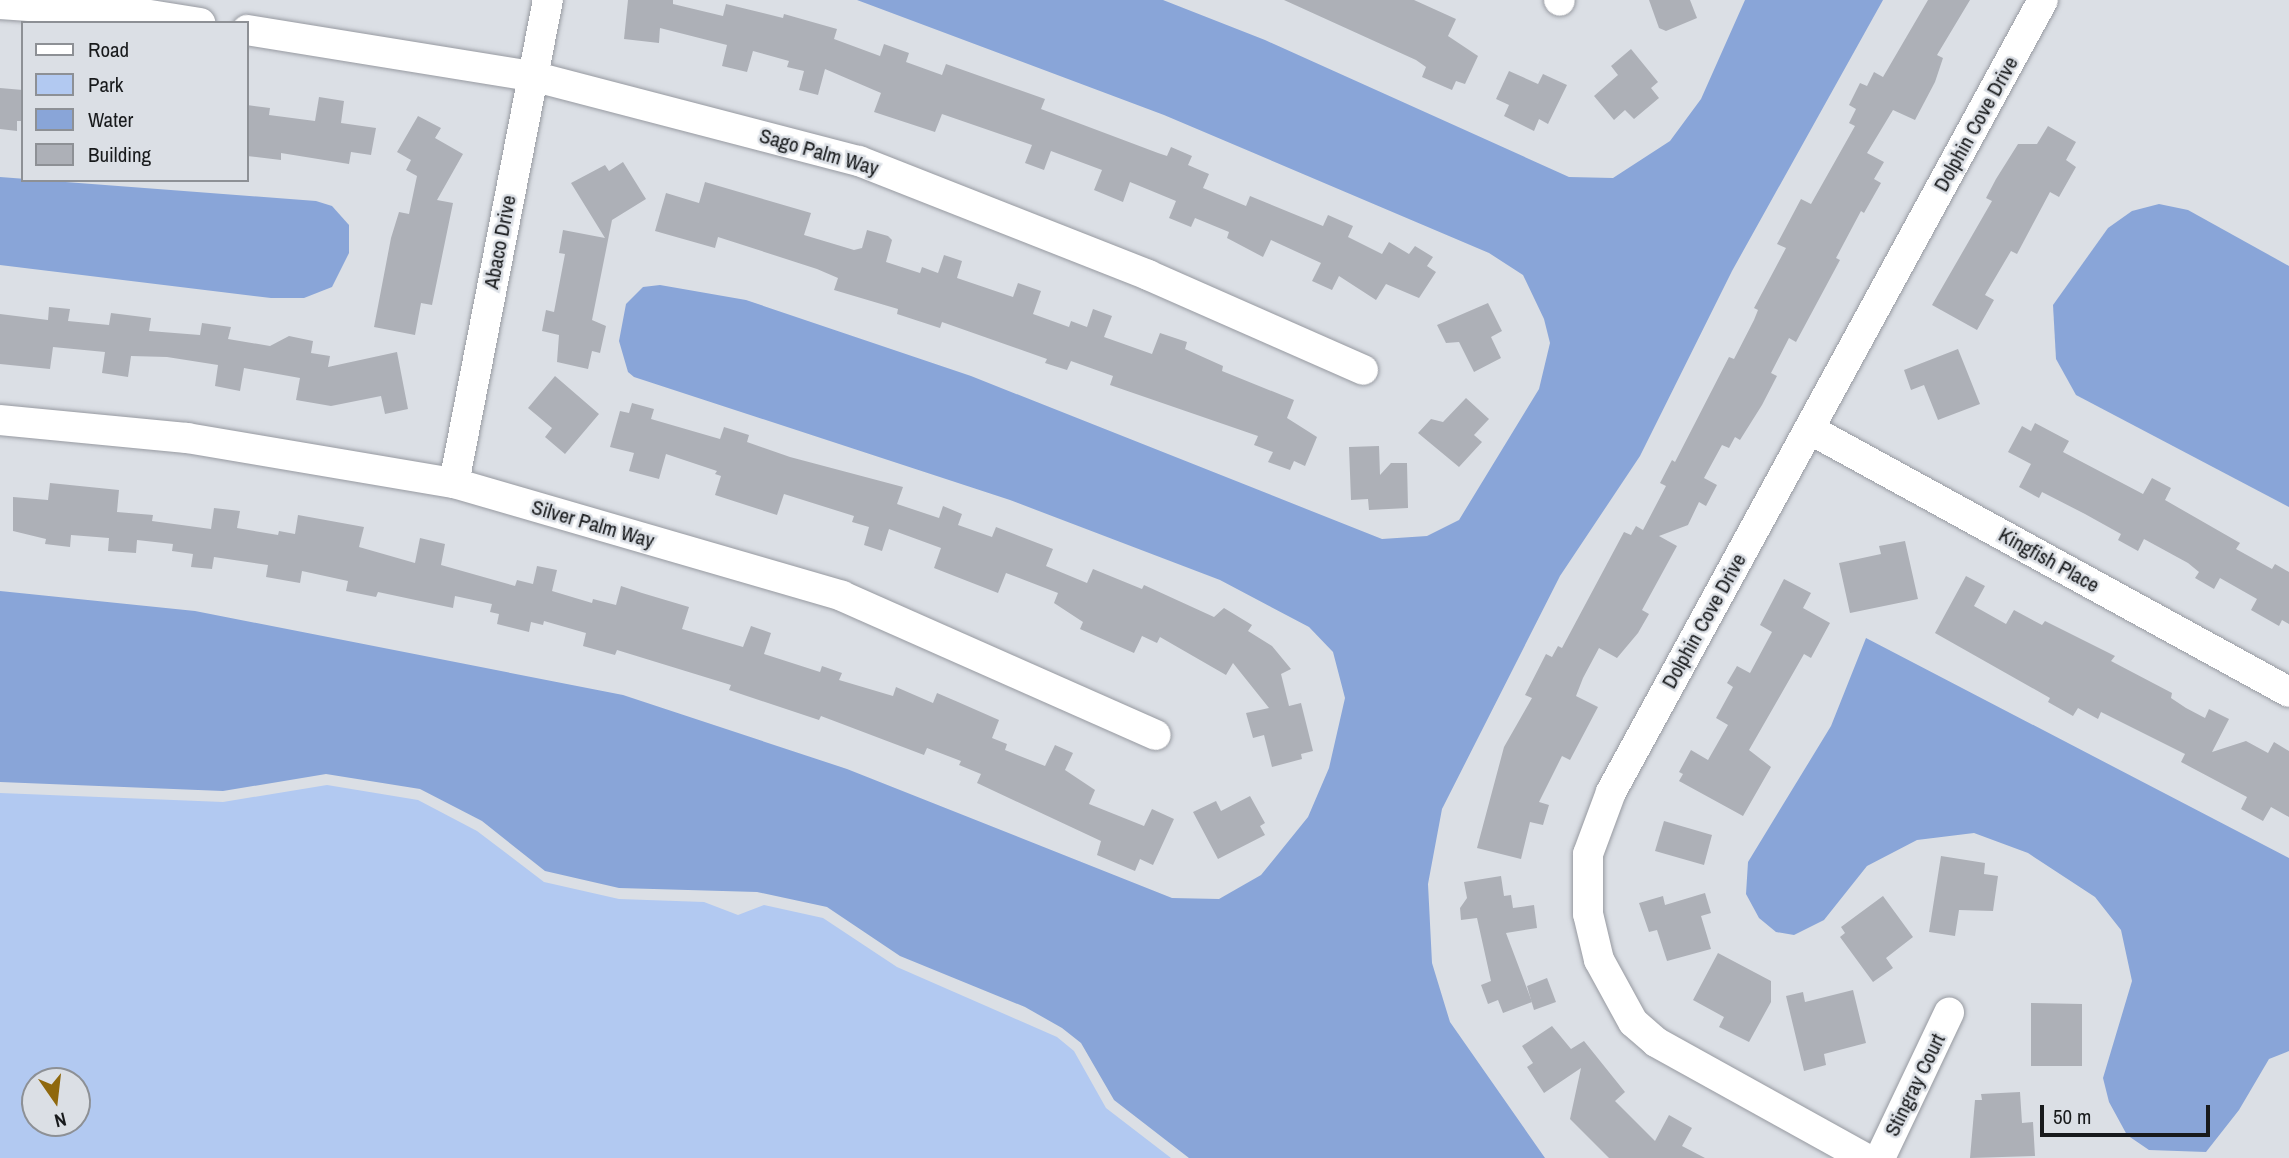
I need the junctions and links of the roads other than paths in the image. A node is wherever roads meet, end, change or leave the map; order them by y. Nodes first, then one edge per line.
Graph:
1 (548, 0) edge
2 (2043, 0) edge
3 (0, 4) edge
4 (188, 21) edge
5 (248, 30) edge
6 (532, 76) junction
7 (1363, 370) dead end
8 (0, 420) edge
9 (1809, 429) junction
10 (454, 484) junction
11 (2289, 692) edge
12 (1156, 735) dead end
13 (1949, 1013) dead end
14 (1865, 1158) edge
15 (1880, 1158) edge

1 - 6 street, Abaco Drive
2 - 9 street, Dolphin Cove Drive
3 - 4 street
5 - 6 street, Sago Palm Way
6 - 7 street, Sago Palm Way
6 - 10 street, Abaco Drive
8 - 10 street, Silver Palm Way
9 - 11 street, Kingfish Place
9 - 14 street, Dolphin Cove Drive
10 - 12 street, Silver Palm Way
13 - 15 street, Stingray Court

